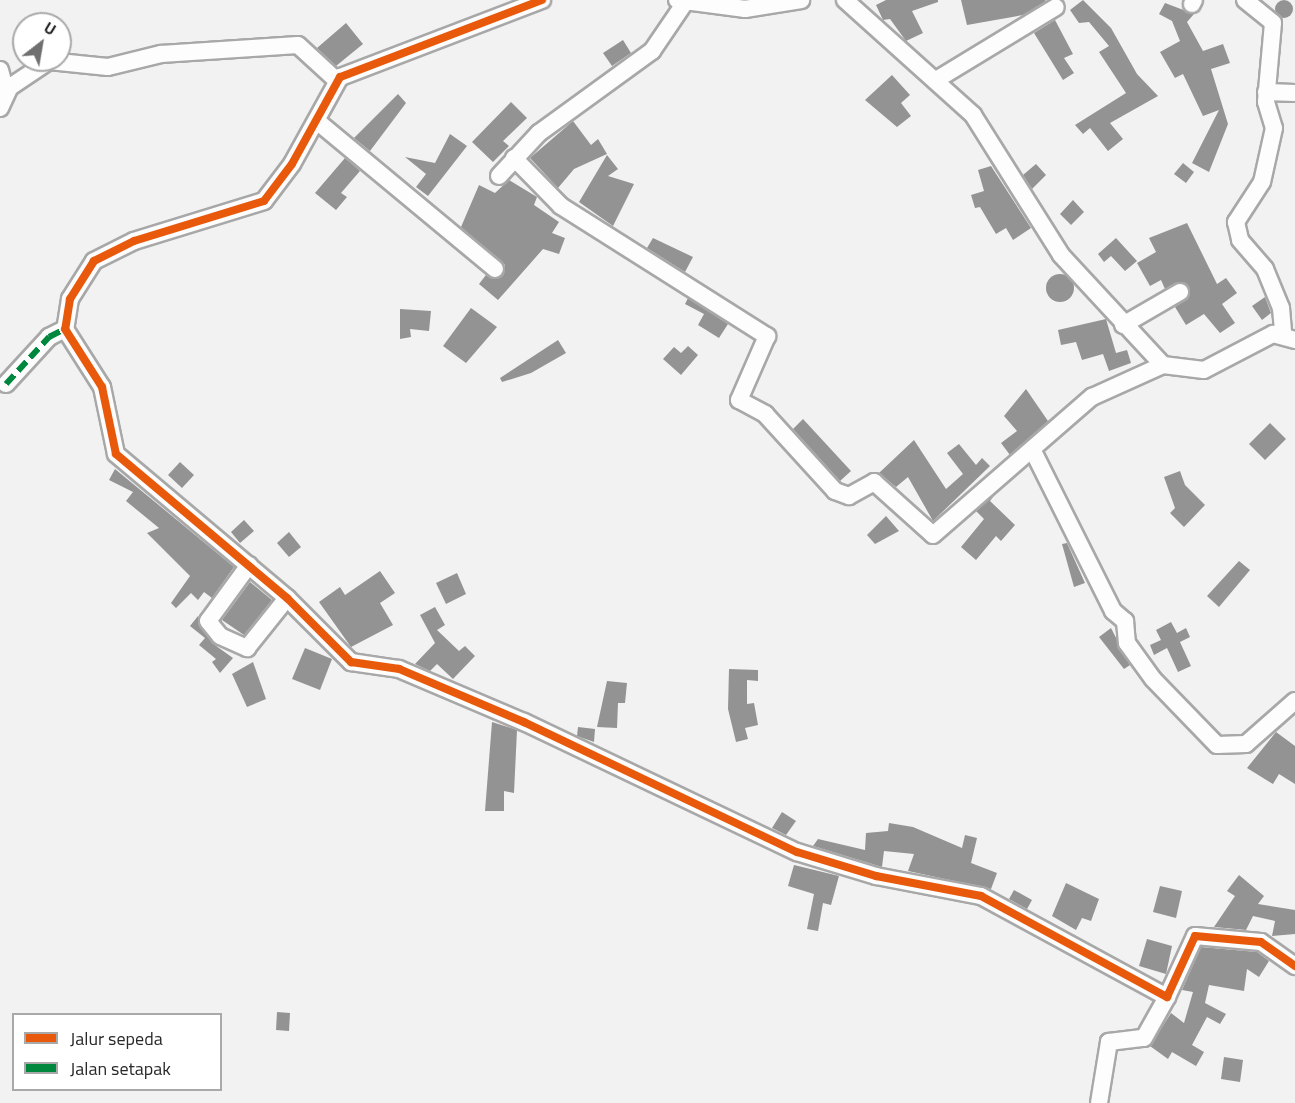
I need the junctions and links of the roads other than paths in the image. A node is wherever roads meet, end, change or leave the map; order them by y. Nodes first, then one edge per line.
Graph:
1 (542, 0) edge
2 (801, 0) edge
3 (845, 0) edge
4 (1245, 0) edge
5 (681, 1) edge
6 (1056, 7) dead end
7 (0, 70) edge
8 (336, 80) junction
9 (936, 80) junction
10 (1266, 92) junction
11 (1295, 93) edge
12 (3, 101) edge
13 (318, 122) junction
14 (514, 158) junction
15 (499, 176) dead end
16 (495, 269) dead end
17 (1180, 292) dead end
18 (1289, 316) edge
19 (1123, 325) junction
20 (65, 329) junction
21 (1289, 336) edge
22 (1163, 365) junction
23 (6, 384) dead end
24 (1034, 451) junction
25 (249, 565) junction
26 (287, 598) junction
27 (1295, 701) edge
28 (1295, 966) edge
29 (1167, 997) junction
30 (1099, 1103) edge

1 - 8 street
2 - 5 street
3 - 9 street
4 - 10 street
5 - 14 street
6 - 9 street
7 - 12 street
8 - 12 street
8 - 13 street
9 - 19 street
10 - 11 street
10 - 18 street
13 - 16 street
13 - 20 street
14 - 15 street
14 - 24 street
17 - 19 street
18 - 21 street
19 - 22 street
20 - 23 street
20 - 25 street
21 - 22 street
22 - 24 street
24 - 27 street
25 - 26 street
25 - 26 street
26 - 29 street
28 - 29 street
29 - 30 street

